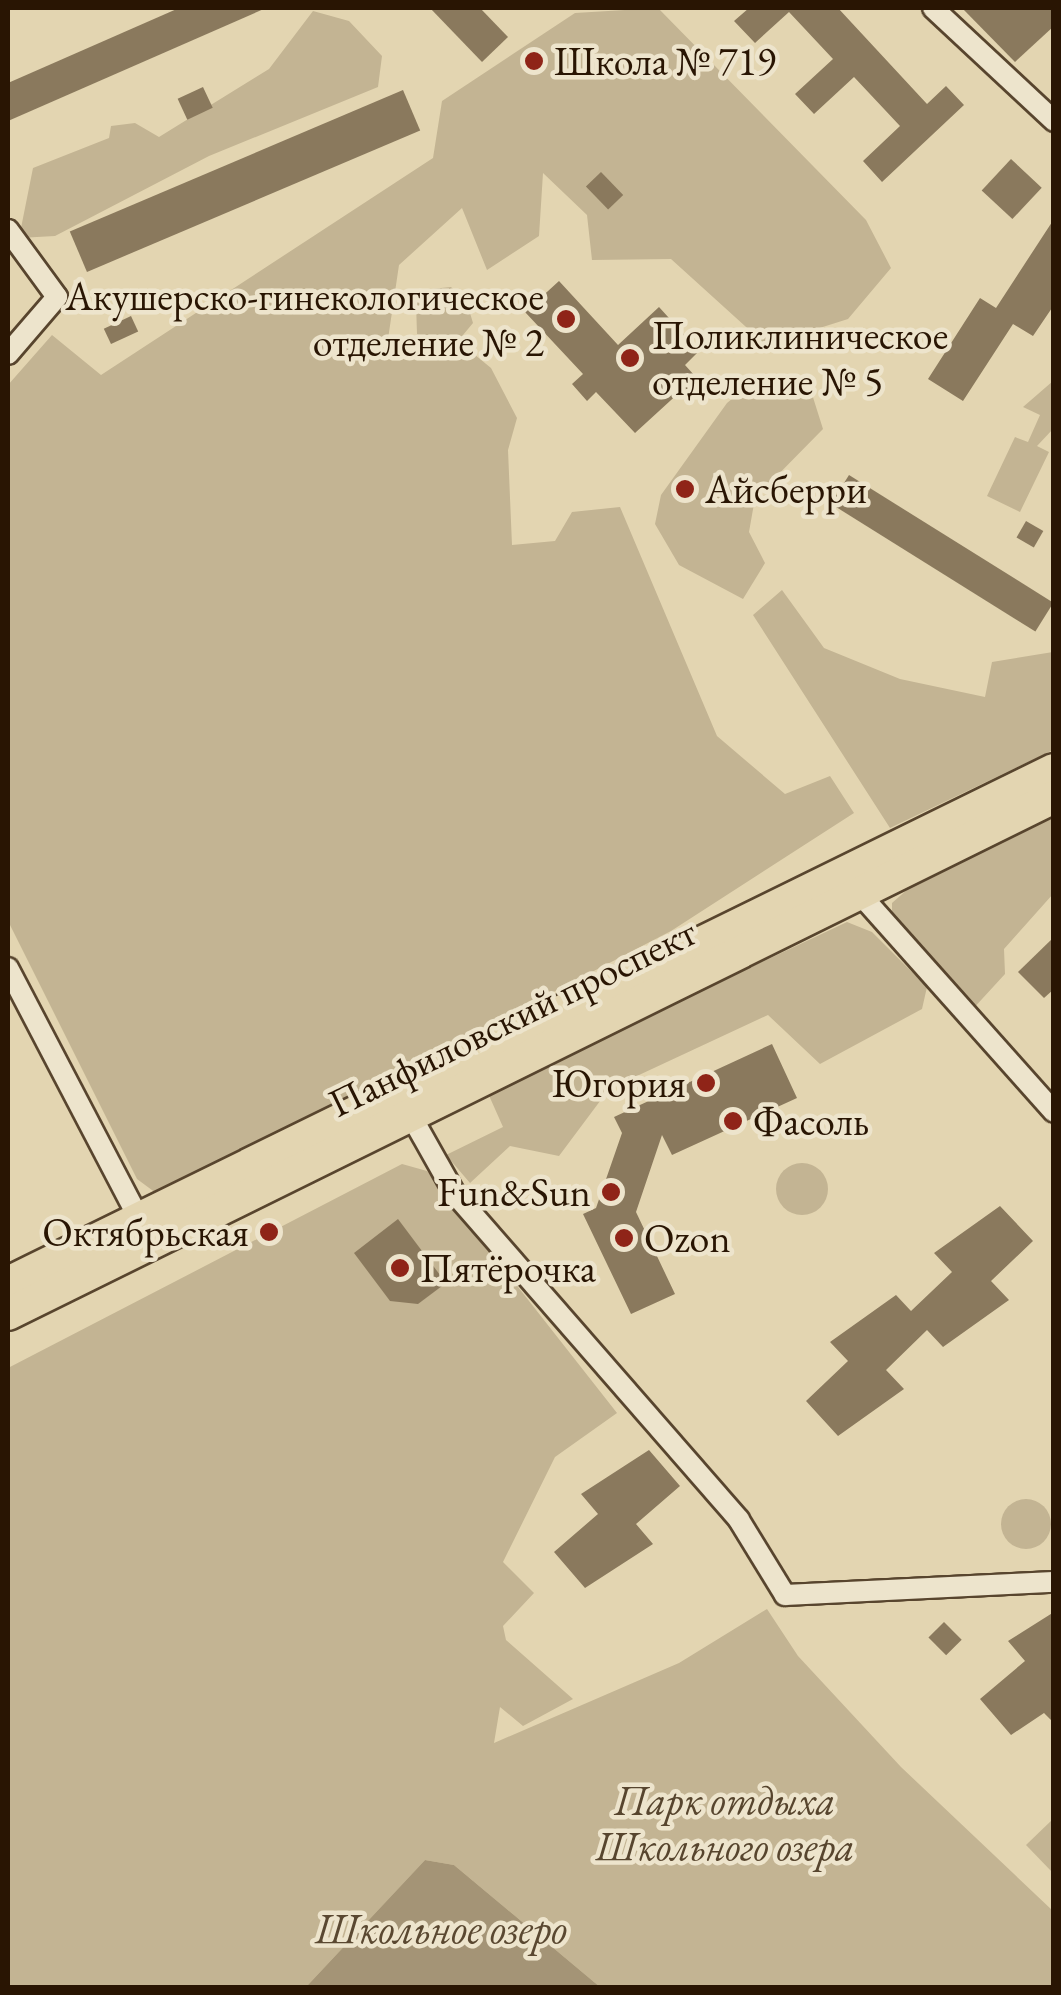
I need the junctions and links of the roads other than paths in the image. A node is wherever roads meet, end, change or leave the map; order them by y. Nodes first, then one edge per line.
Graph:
1 (933, 8) edge
2 (1054, 121) edge
3 (8, 230) edge
4 (8, 354) edge
5 (1054, 770) edge
6 (1054, 796) edge
7 (858, 893) junction
8 (8, 968) edge
9 (1054, 1112) edge
10 (410, 1114) junction
11 (140, 1220) junction
12 (8, 1283) edge
13 (8, 1314) edge
14 (1054, 1582) edge

1 - 2 street
3 - 4 street
5 - 11 main road, Панфиловский проспект
6 - 7 main road, Панфиловский проспект
7 - 9 street
7 - 10 main road, Панфиловский проспект
8 - 11 street
10 - 13 main road, Панфиловский проспект
10 - 14 street
11 - 12 main road, Панфиловский проспект

